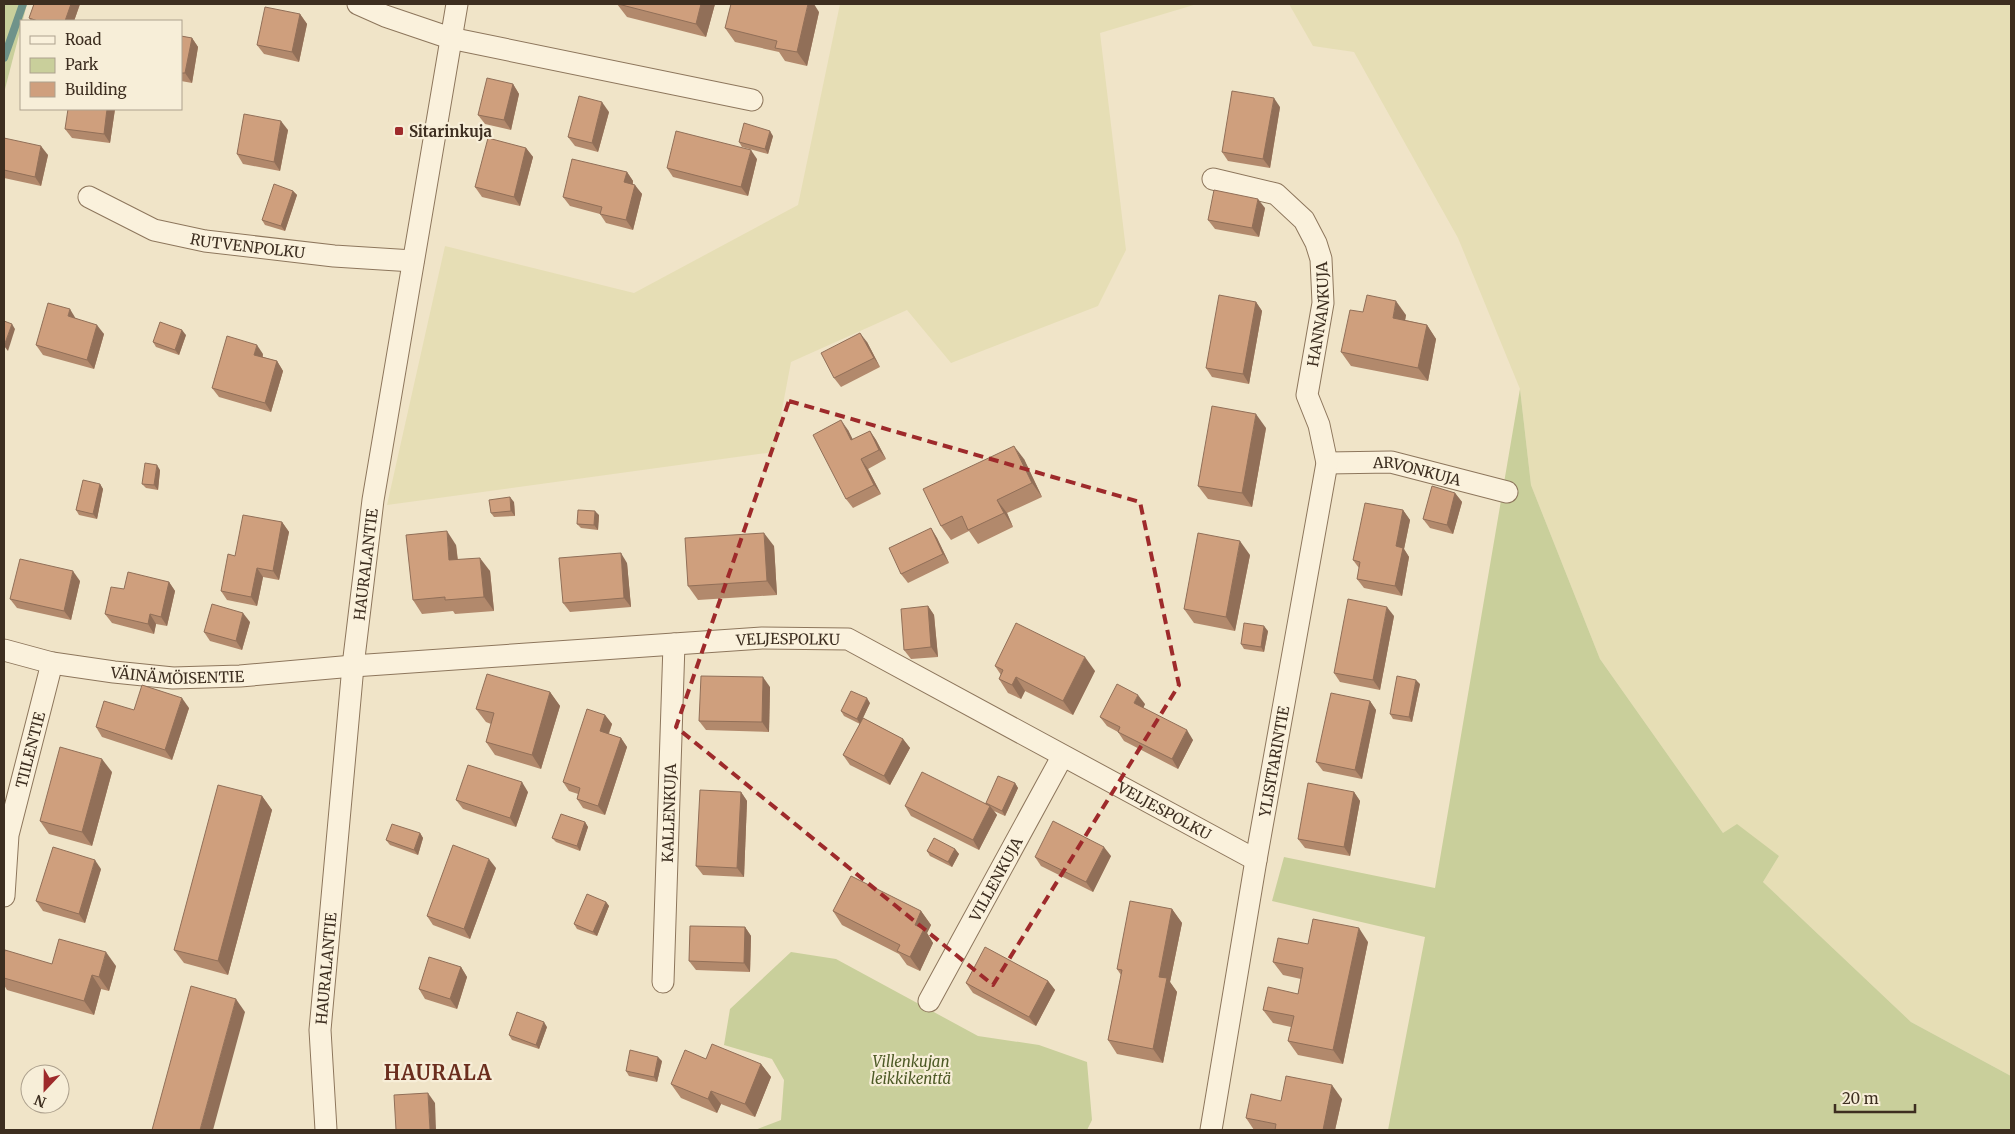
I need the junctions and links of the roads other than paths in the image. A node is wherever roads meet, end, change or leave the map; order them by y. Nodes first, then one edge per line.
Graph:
1 (358, 4) edge
2 (457, 4) edge
3 (450, 38) junction
4 (752, 100) dead end
5 (1213, 179) dead end
6 (89, 197) dead end
7 (413, 261) junction
8 (1307, 395) joint
9 (1327, 463) junction
10 (1507, 492) dead end
11 (674, 644) junction
12 (4, 650) edge
13 (52, 663) junction
14 (353, 666) junction
15 (1062, 757) junction
16 (1256, 860) junction
17 (4, 896) edge
18 (663, 982) dead end
19 (929, 1001) dead end
20 (326, 1130) edge
21 (1211, 1130) edge

1 - 3 street
2 - 3 street, HAURALANTIE
3 - 4 street
3 - 7 street, HAURALANTIE
5 - 8 street, HANNANKUJA
6 - 7 street, RUTVENPOLKU
7 - 14 street, HAURALANTIE
8 - 9 street, YLISITARINTIE
9 - 10 street, ARVONKUJA
9 - 16 street, YLISITARINTIE
11 - 14 street, VELJESPOLKU
11 - 15 street, VELJESPOLKU
11 - 18 street, KALLENKUJA
12 - 13 street, VÄINÄMÖISENTIE
13 - 14 street, VÄINÄMÖISENTIE
13 - 17 street, TIILENTIE
14 - 20 street, HAURALANTIE
15 - 16 street, VELJESPOLKU
15 - 19 street, VILLENKUJA
16 - 21 street, YLISITARINTIE

